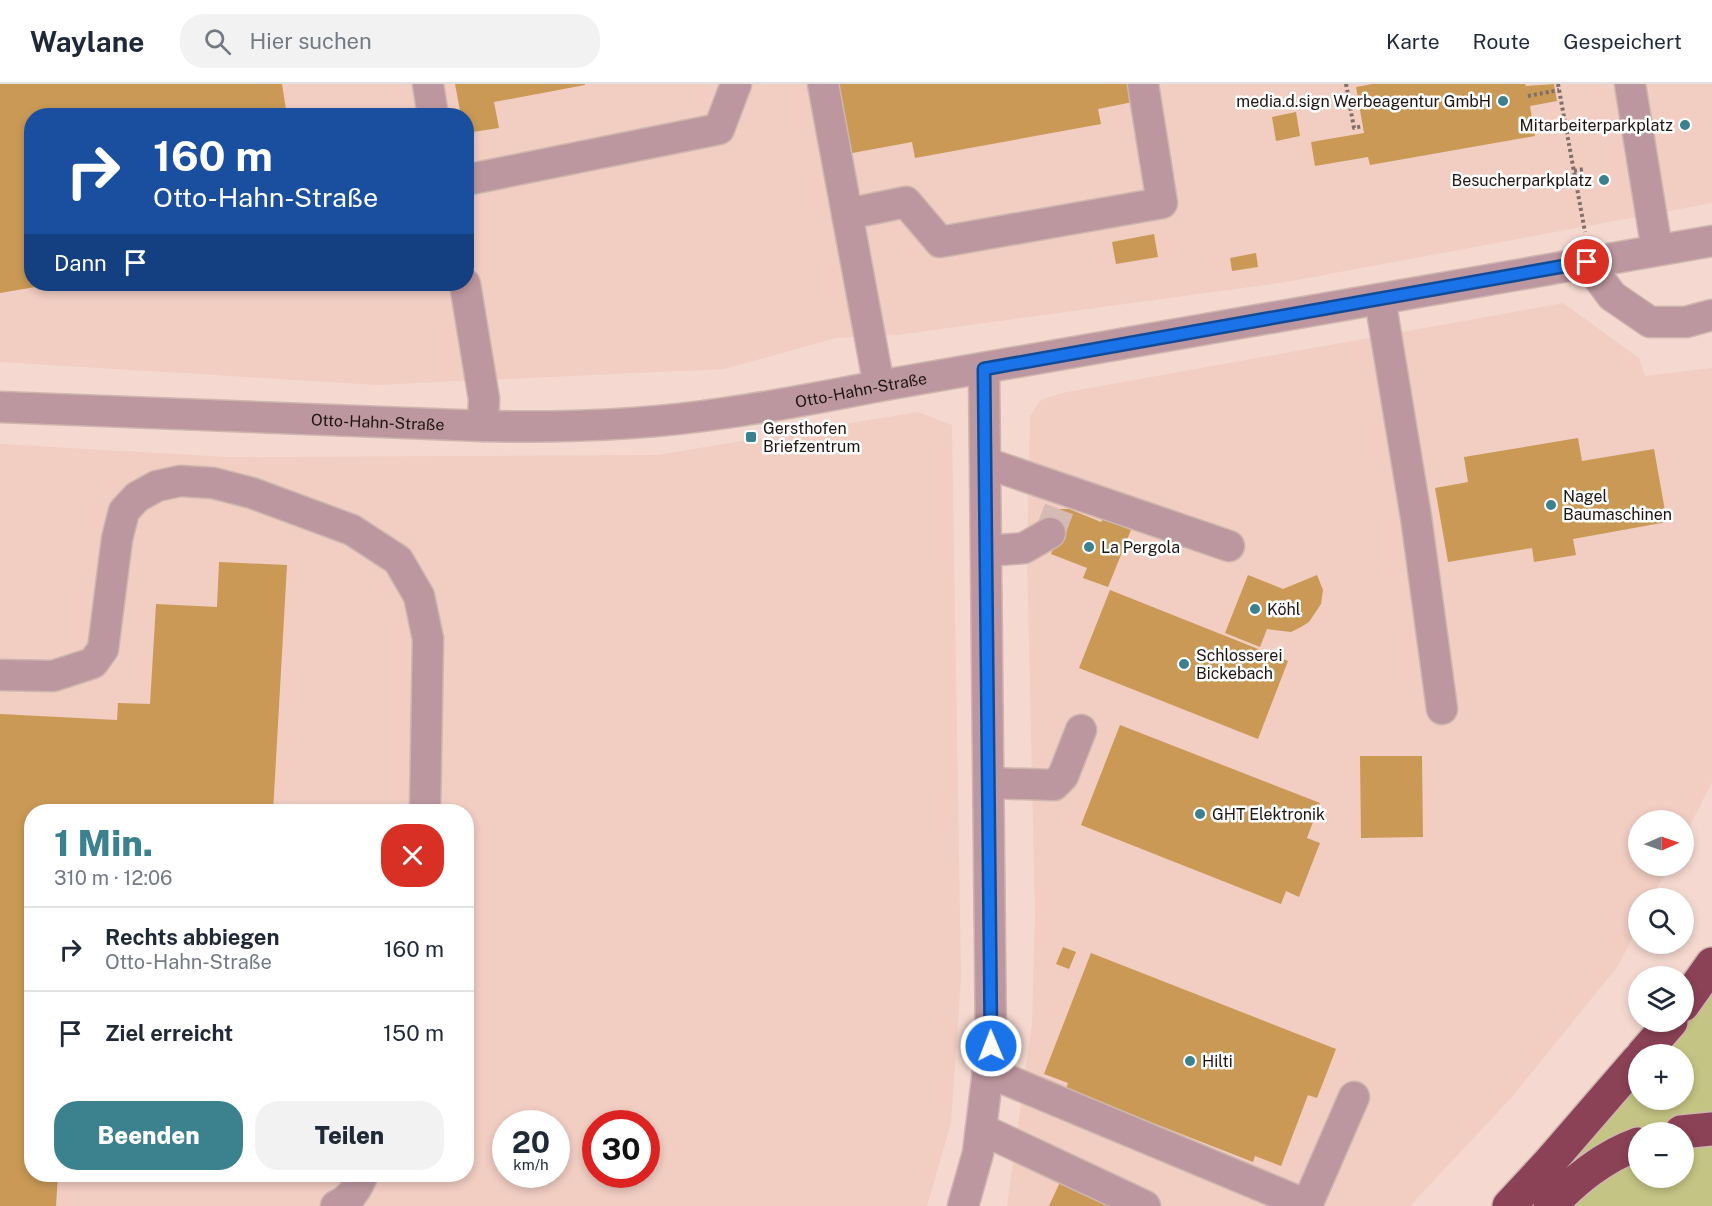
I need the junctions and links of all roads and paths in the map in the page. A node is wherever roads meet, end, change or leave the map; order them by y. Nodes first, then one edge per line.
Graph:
1 (428, 84) edge
2 (736, 84) edge
3 (823, 84) edge
4 (1143, 84) edge
5 (1346, 84) edge
6 (1558, 84) edge
7 (1630, 84) edge
8 (1559, 90) junction
9 (1528, 96) dead end
10 (432, 108) edge
11 (1363, 126) dead end
12 (1584, 169) dead end
13 (1574, 171) junction
14 (474, 178) edge
15 (847, 214) junction
16 (1585, 232) dead end
17 (1712, 241) edge
18 (1658, 250) junction
19 (1587, 262) junction
20 (466, 291) edge
21 (1380, 298) junction
22 (1712, 315) edge
23 (984, 369) junction
24 (879, 386) junction
25 (0, 407) edge
26 (483, 426) junction
27 (986, 463) junction
28 (1055, 510) junction
29 (1230, 546) dead end
30 (987, 551) junction
31 (0, 675) edge
32 (1442, 709) dead end
33 (1081, 730) dead end
34 (989, 783) junction
35 (425, 804) edge
36 (1712, 964) edge
37 (1694, 989) edge
38 (1662, 1032) edge
39 (1652, 1044) edge
40 (988, 1072) junction
41 (1628, 1072) edge
42 (1354, 1097) dead end
43 (981, 1129) junction
44 (1712, 1129) edge
45 (1694, 1131) edge
46 (1628, 1148) edge
47 (360, 1182) edge
48 (336, 1206) edge
49 (963, 1206) edge
50 (1145, 1206) edge
51 (1509, 1206) edge
52 (1550, 1206) edge

1 - 10 street
2 - 14 street
3 - 15 street
4 - 15 street
5 - 11 path
6 - 8 path
7 - 18 street
8 - 9 path
8 - 13 path
12 - 13 path
13 - 16 path
15 - 24 street
17 - 18 street, Otto-Hahn-Straße
18 - 19 street, Otto-Hahn-Straße
19 - 21 street, Otto-Hahn-Straße
19 - 22 street
20 - 26 street
21 - 23 street, Otto-Hahn-Straße
21 - 32 street
23 - 24 street, Otto-Hahn-Straße
23 - 27 street
24 - 26 street, Otto-Hahn-Straße
25 - 26 street, Otto-Hahn-Straße
27 - 28 street
27 - 30 street
28 - 29 street
28 - 30 street
30 - 34 street
31 - 35 street
33 - 34 street
34 - 40 street
36 - 37 highway
38 - 39 highway
40 - 42 street
40 - 43 street
41 - 51 highway
43 - 49 street
43 - 50 street
44 - 45 highway
46 - 52 highway
47 - 48 street

